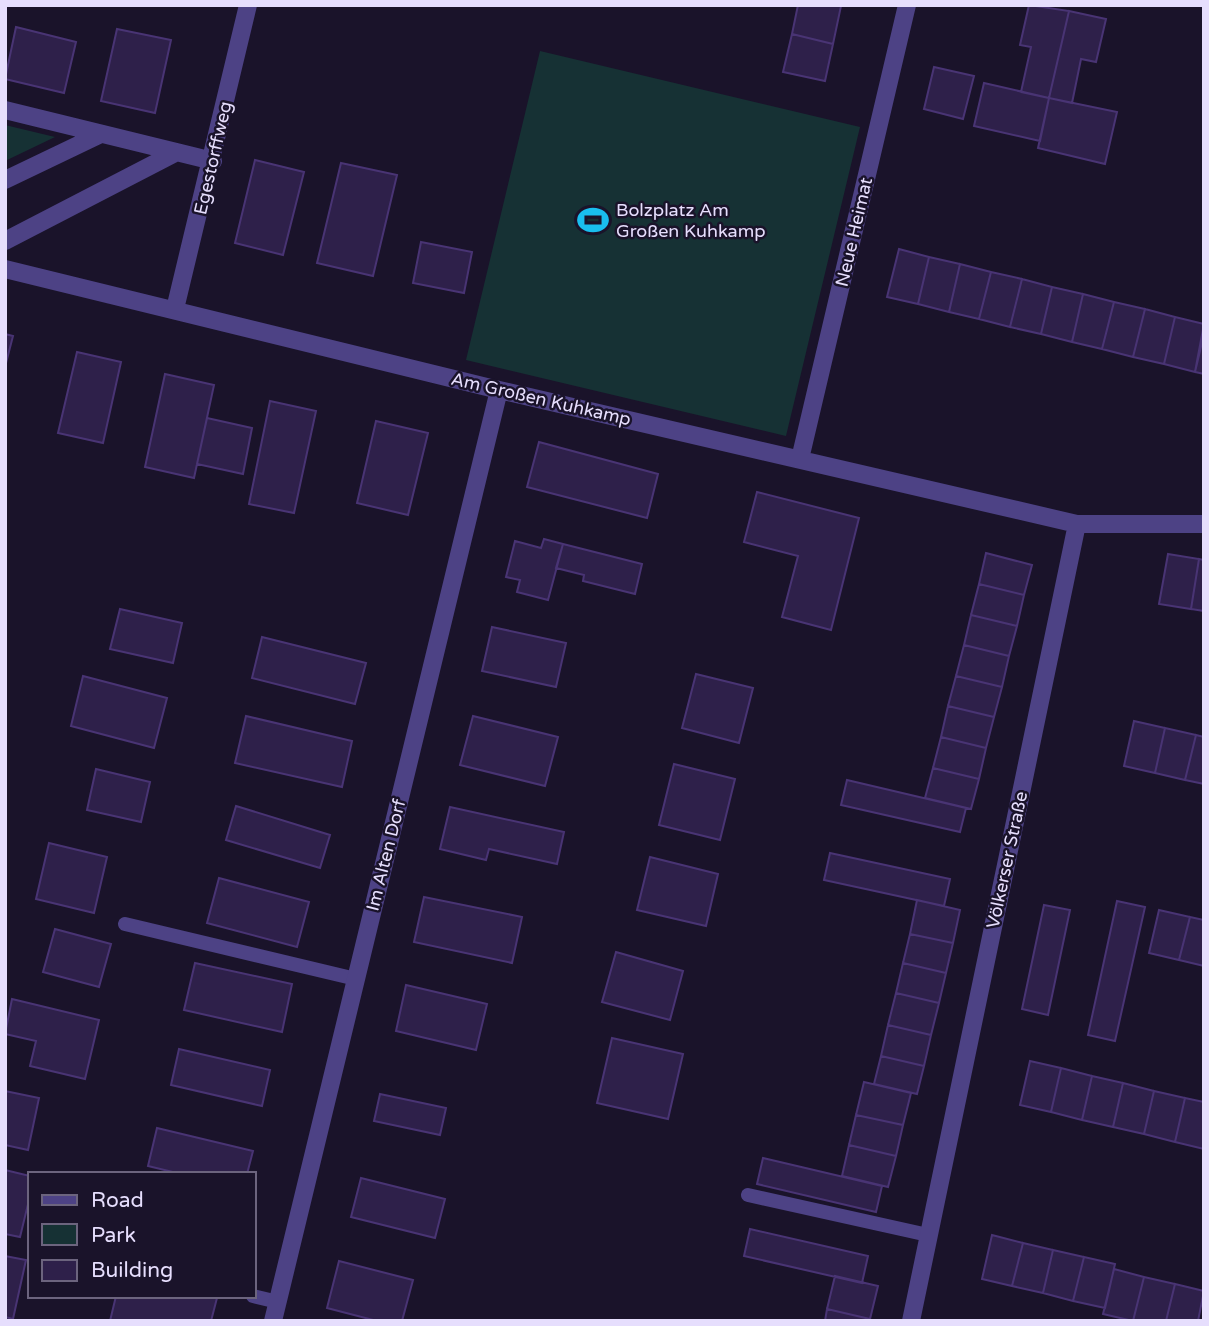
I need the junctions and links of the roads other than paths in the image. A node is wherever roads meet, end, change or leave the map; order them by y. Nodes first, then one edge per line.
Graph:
1 (248, 5) edge
2 (907, 5) edge
3 (5, 110) edge
4 (101, 134) junction
5 (175, 153) junction
6 (213, 162) junction
7 (5, 180) edge
8 (5, 240) edge
9 (5, 269) edge
10 (175, 309) junction
11 (499, 390) junction
12 (800, 459) junction
13 (1077, 524) junction
14 (1204, 524) edge
15 (125, 924) dead end
16 (356, 979) junction
17 (748, 1195) dead end
18 (928, 1235) junction
19 (256, 1297) edge
20 (278, 1302) junction
21 (273, 1321) edge
22 (911, 1321) edge

1 - 6 street, Egestorffweg
2 - 12 street, Neue Heimat
3 - 4 street
4 - 5 street
4 - 7 street
5 - 6 street
5 - 8 street
6 - 10 street, Egestorffweg
9 - 10 street, Am Großen Kuhkamp
10 - 11 street, Am Großen Kuhkamp
11 - 12 street, Am Großen Kuhkamp
11 - 16 street, Im Alten Dorf
12 - 13 street, Am Großen Kuhkamp
13 - 14 street
13 - 18 street, Völkerser Straße
15 - 16 lane
16 - 20 street, Im Alten Dorf
17 - 18 lane
18 - 22 street, Völkerser Straße
19 - 20 lane
20 - 21 street, Im Alten Dorf

